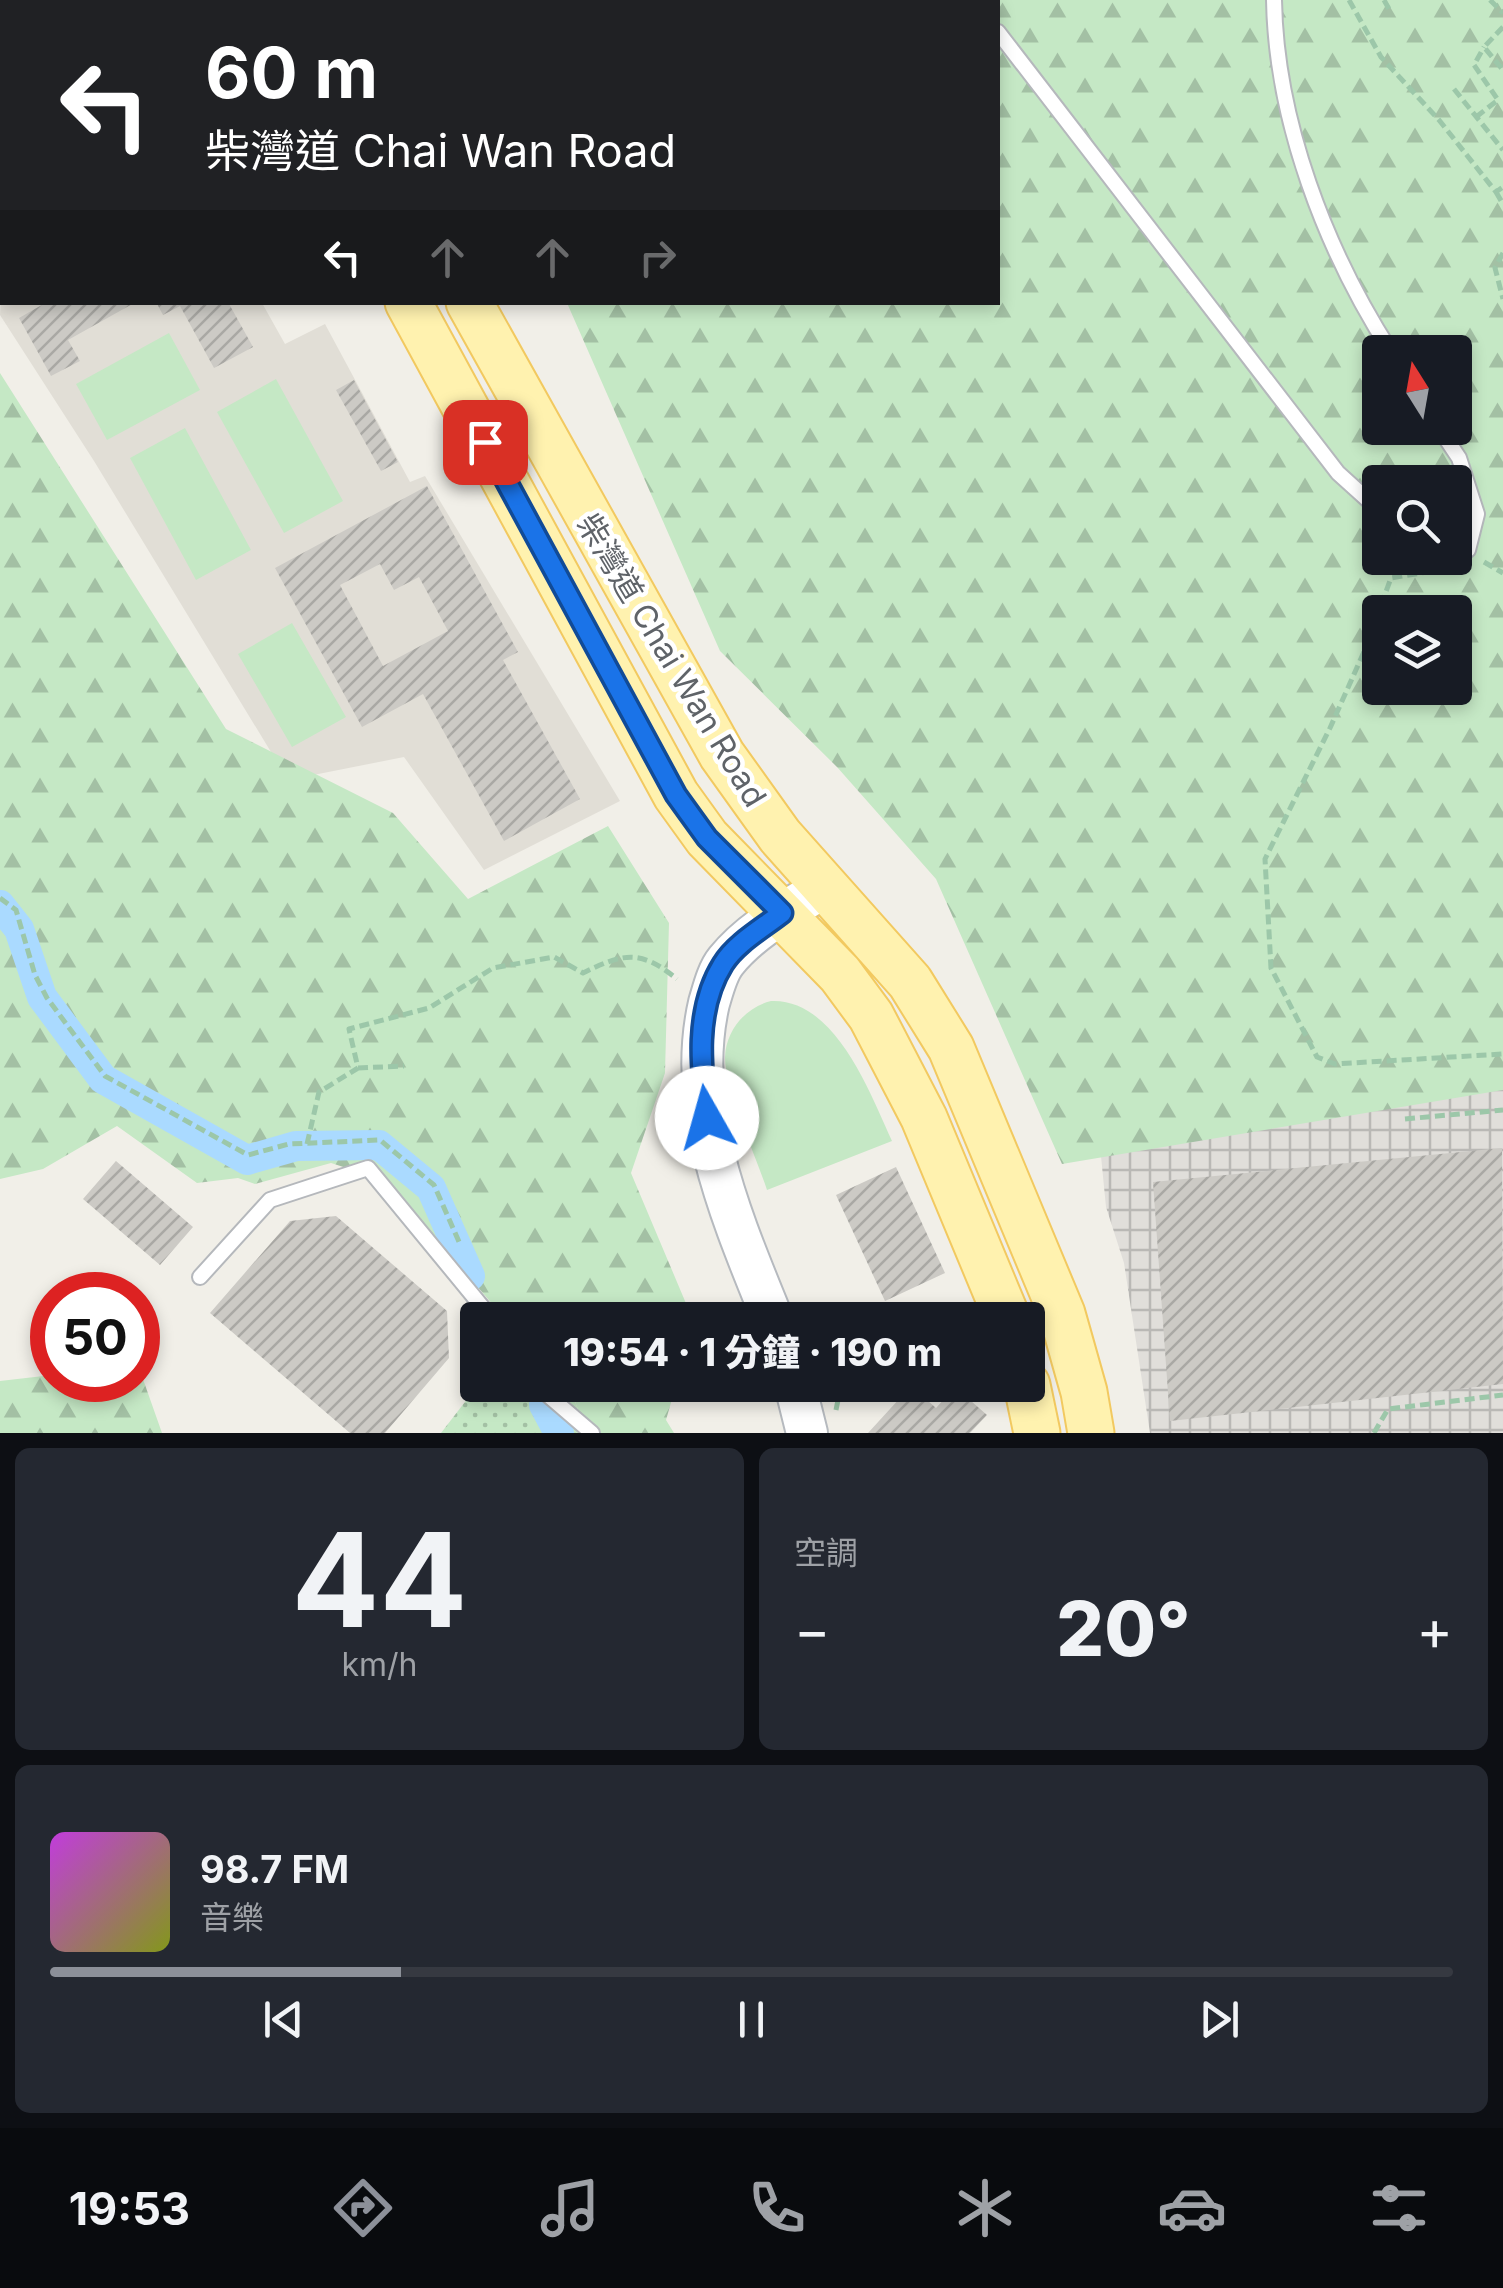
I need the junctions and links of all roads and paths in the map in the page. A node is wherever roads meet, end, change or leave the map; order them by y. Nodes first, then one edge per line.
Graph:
1 (1274, 0) edge
2 (1349, 0) edge
3 (1384, 0) edge
4 (1490, 0) edge
5 (1389, 9) dead end
6 (1503, 12) edge
7 (1503, 27) edge
8 (1000, 35) edge
9 (1484, 46) junction
10 (1503, 70) edge
11 (1454, 90) dead end
12 (1476, 117) junction
13 (1503, 150) edge
14 (1503, 187) edge
15 (1496, 192) junction
16 (1503, 204) edge
17 (1503, 253) edge
18 (1503, 299) edge
19 (410, 305) edge
20 (471, 305) edge
21 (1382, 335) edge
22 (1362, 495) edge
23 (1472, 496) edge
24 (1472, 536) edge
25 (1409, 575) edge
26 (823, 888) junction
27 (0, 898) edge
28 (782, 913) junction
29 (677, 978) dead end
30 (1503, 1054) edge
31 (404, 1066) dead end
32 (358, 1068) junction
33 (1503, 1110) edge
34 (1406, 1119) dead end
35 (307, 1144) junction
36 (464, 1254) dead end
37 (200, 1277) dead end
38 (478, 1302) edge
39 (766, 1302) edge
40 (1001, 1302) edge
41 (1503, 1395) edge
42 (556, 1402) edge
43 (799, 1402) edge
44 (1030, 1402) edge
45 (592, 1433) edge
46 (807, 1433) edge
47 (1036, 1433) edge
48 (1092, 1433) edge
49 (1374, 1433) edge

1 - 21 lane
2 - 15 path
3 - 5 path
4 - 6 path
7 - 9 path
8 - 22 lane
9 - 10 path
9 - 12 path
11 - 12 path
12 - 13 path
14 - 15 path
15 - 16 path
17 - 18 path
19 - 28 main road, 柴灣道 Chai Wan Road
20 - 26 main road, 柴灣道 Chai Wan Road
23 - 24 lane
25 - 30 path
26 - 28 main road
26 - 48 main road, 柴灣道 Chai Wan Road
27 - 35 path
28 - 39 main road
28 - 40 main road, 柴灣道 Chai Wan Road
29 - 32 path
31 - 32 path
32 - 35 path
33 - 34 path
35 - 36 path
37 - 38 lane
41 - 49 path
42 - 45 lane
43 - 46 main road
44 - 47 main road

